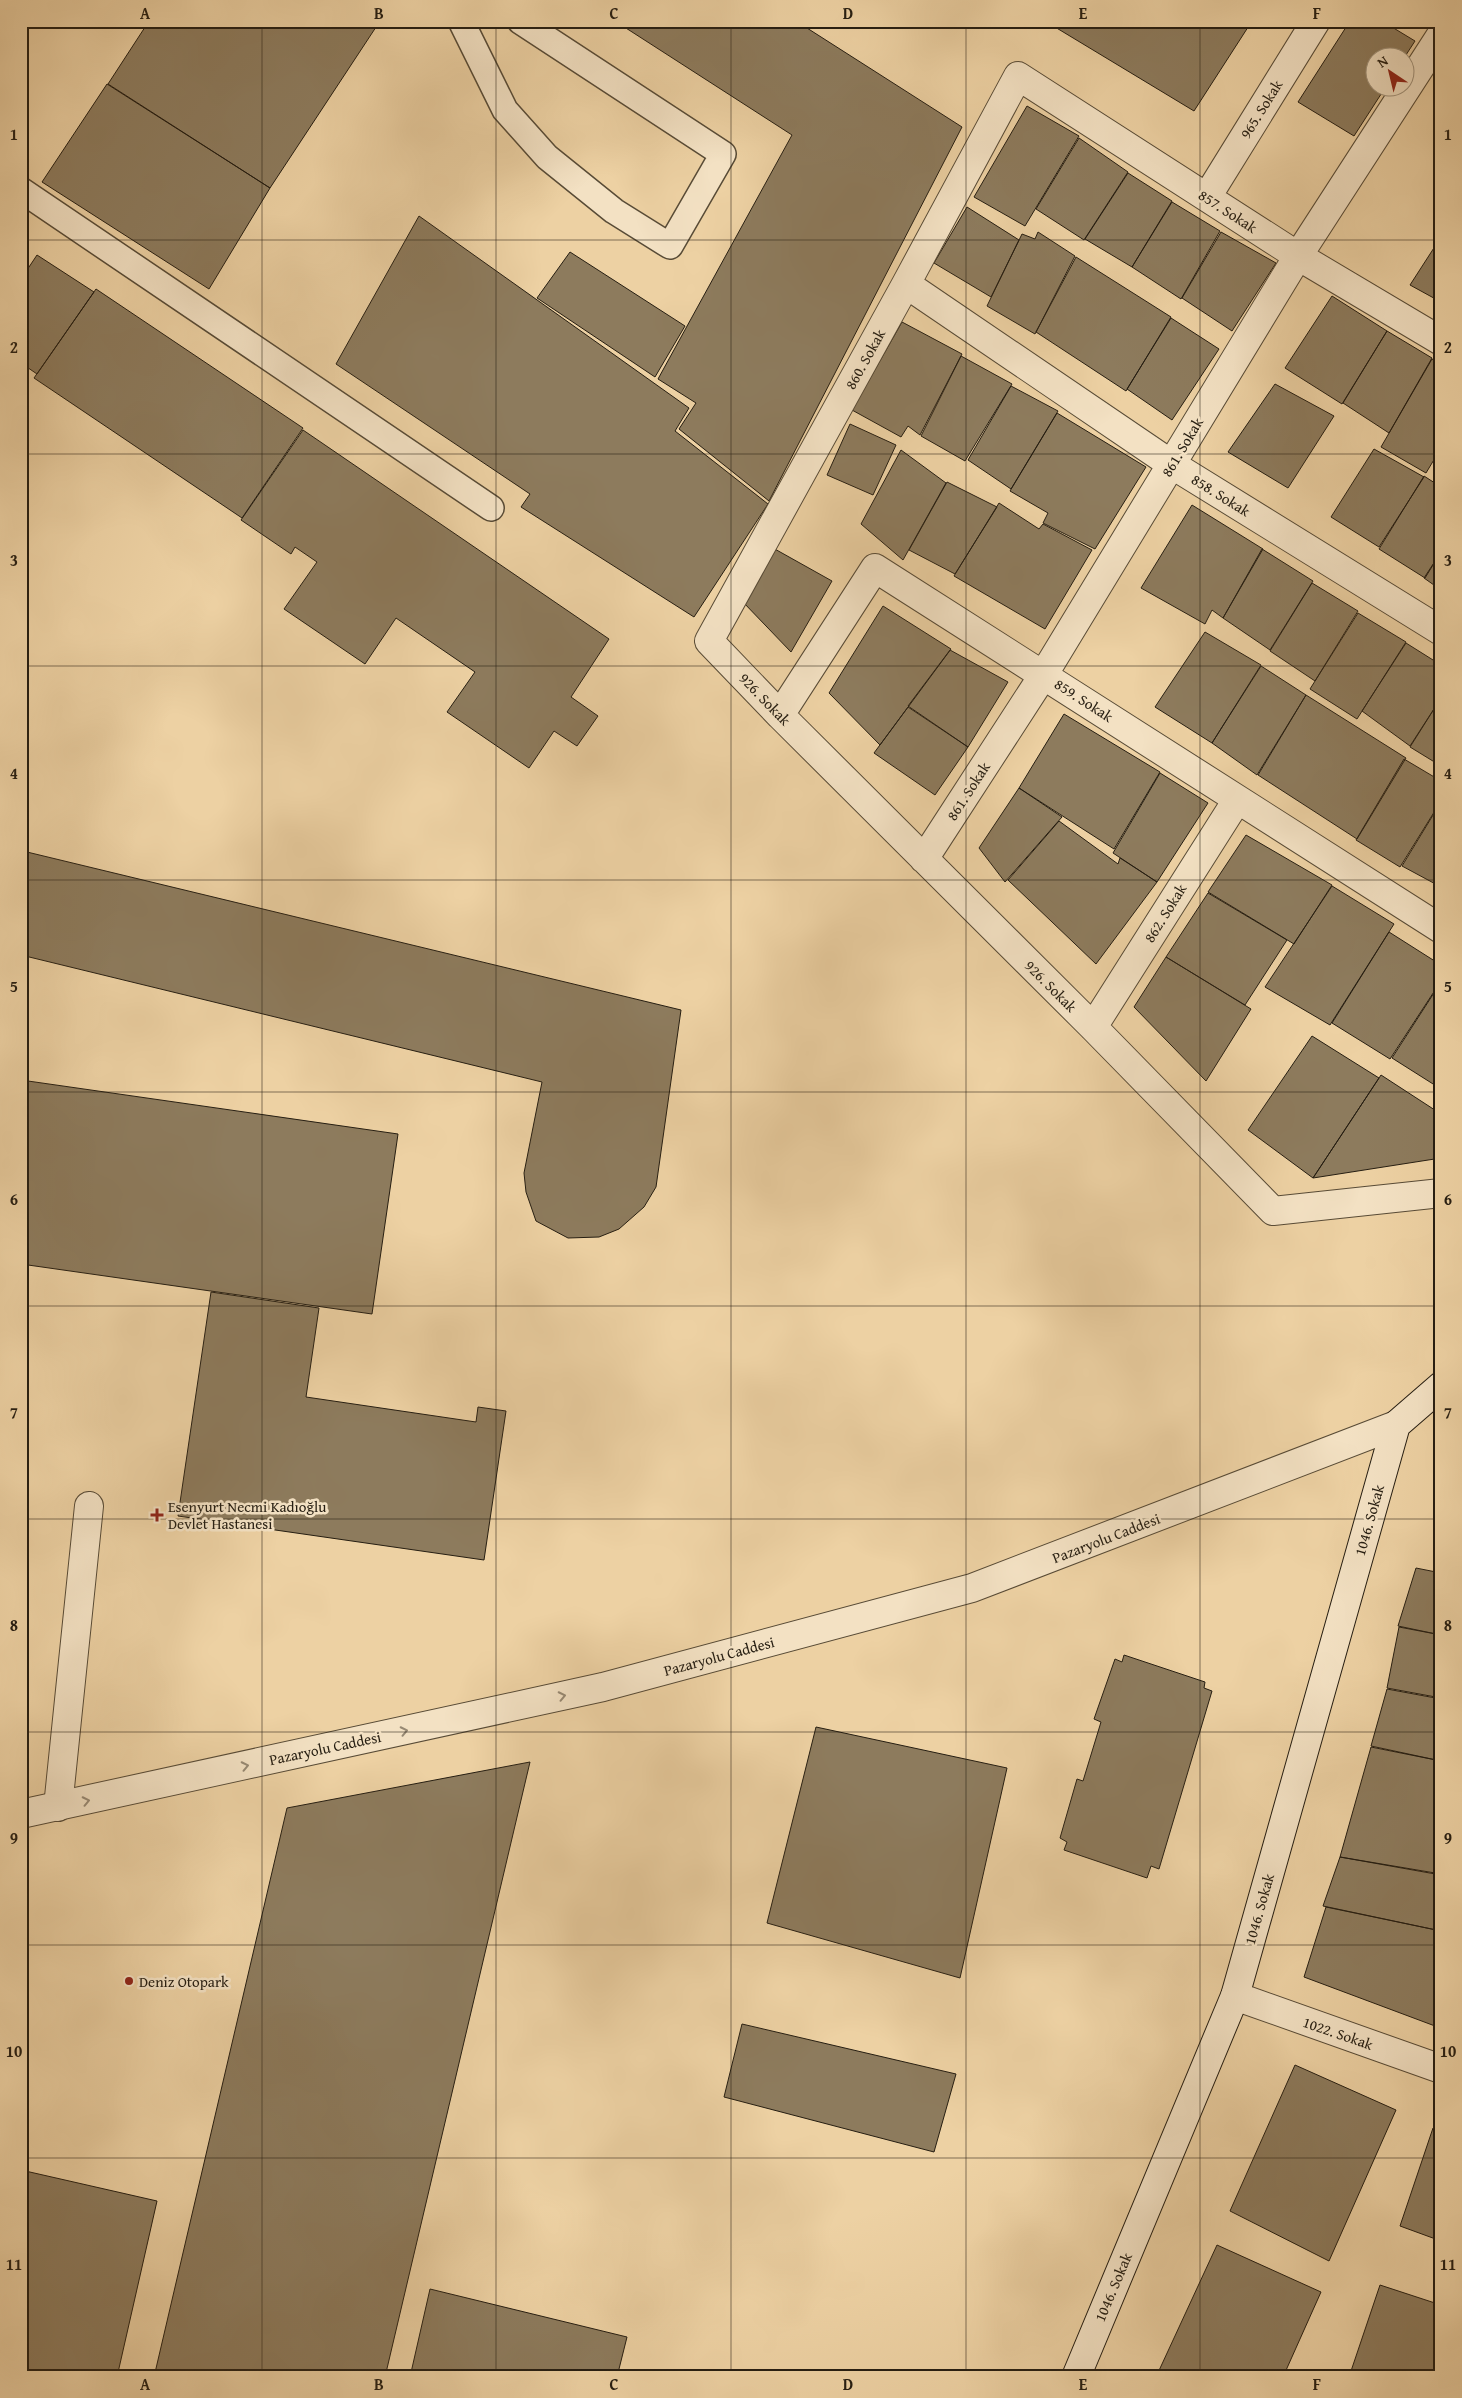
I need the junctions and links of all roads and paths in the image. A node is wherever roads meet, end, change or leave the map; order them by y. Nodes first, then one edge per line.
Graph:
1 (461, 21) edge
2 (520, 21) edge
3 (1316, 21) edge
4 (1436, 52) edge
5 (1018, 76) joint
6 (21, 190) edge
7 (1207, 198) junction
8 (1298, 256) junction
9 (906, 284) junction
10 (1441, 341) edge
11 (1171, 464) junction
12 (492, 508) dead end
13 (1441, 631) edge
14 (709, 641) joint
15 (1044, 674) junction
16 (780, 715) junction
17 (1236, 800) junction
18 (924, 859) junction
19 (1441, 928) edge
20 (1093, 1027) junction
21 (1441, 1193) edge
22 (1441, 1386) edge
23 (1396, 1426) junction
24 (89, 1506) dead end
25 (58, 1807) junction
26 (21, 1814) edge
27 (1235, 1996) junction
28 (1441, 2069) edge
29 (1076, 2377) edge

1 - 2 lane
3 - 7 street, 965. Sokak
4 - 8 street, 861. Sokak
5 - 7 street, 857. Sokak
5 - 9 street, 860. Sokak
6 - 12 lane
7 - 8 street, 857. Sokak
8 - 10 street, 857. Sokak
8 - 11 street, 861. Sokak
9 - 11 street, 858. Sokak
9 - 14 street, 860. Sokak
11 - 13 street, 858. Sokak
11 - 15 street, 861. Sokak
14 - 16 street, 926. Sokak
15 - 16 street, 859. Sokak
15 - 17 street, 859. Sokak
15 - 18 street, 861. Sokak
16 - 18 street, 926. Sokak
17 - 19 street, 859. Sokak
17 - 20 street, 862. Sokak
18 - 20 street, 926. Sokak
20 - 21 street, 926. Sokak
22 - 23 street
25 -> 23 street, Pazaryolu Caddesi
23 - 27 street, 1046. Sokak
24 - 25 street
25 - 26 street, Pazaryolu Caddesi
27 - 28 street, 1022. Sokak
27 - 29 street, 1046. Sokak

